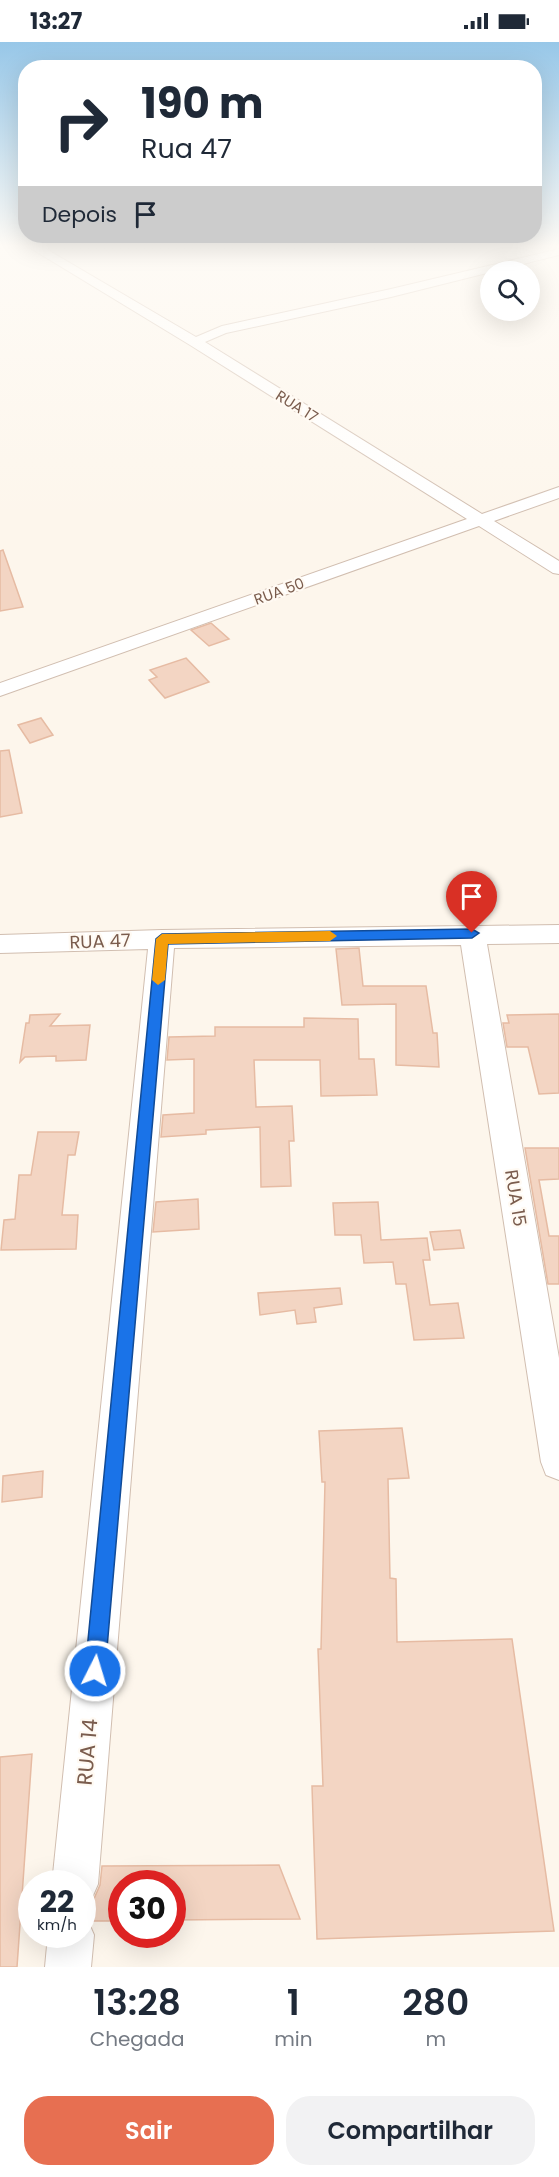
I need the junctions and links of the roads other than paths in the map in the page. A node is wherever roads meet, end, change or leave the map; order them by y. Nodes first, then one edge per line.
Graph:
1 (185, 336) edge
2 (209, 336) edge
3 (195, 342) junction
4 (559, 492) edge
5 (478, 520) junction
6 (559, 569) edge
7 (0, 690) edge
8 (472, 933) junction
9 (559, 934) edge
10 (162, 939) junction
11 (0, 944) edge
12 (559, 1462) edge
13 (76, 1870) edge
14 (70, 1948) edge
15 (68, 1967) edge

1 - 3 street, RUA 17
2 - 3 street
3 - 5 street, RUA 17
4 - 5 street, RUA 50
5 - 6 street, RUA 17
5 - 7 street, RUA 50
8 - 9 street, RUA 47
8 - 10 street, RUA 47
8 - 12 street, RUA 15
10 - 11 street, RUA 47
10 - 13 street, RUA 14
14 - 15 street

